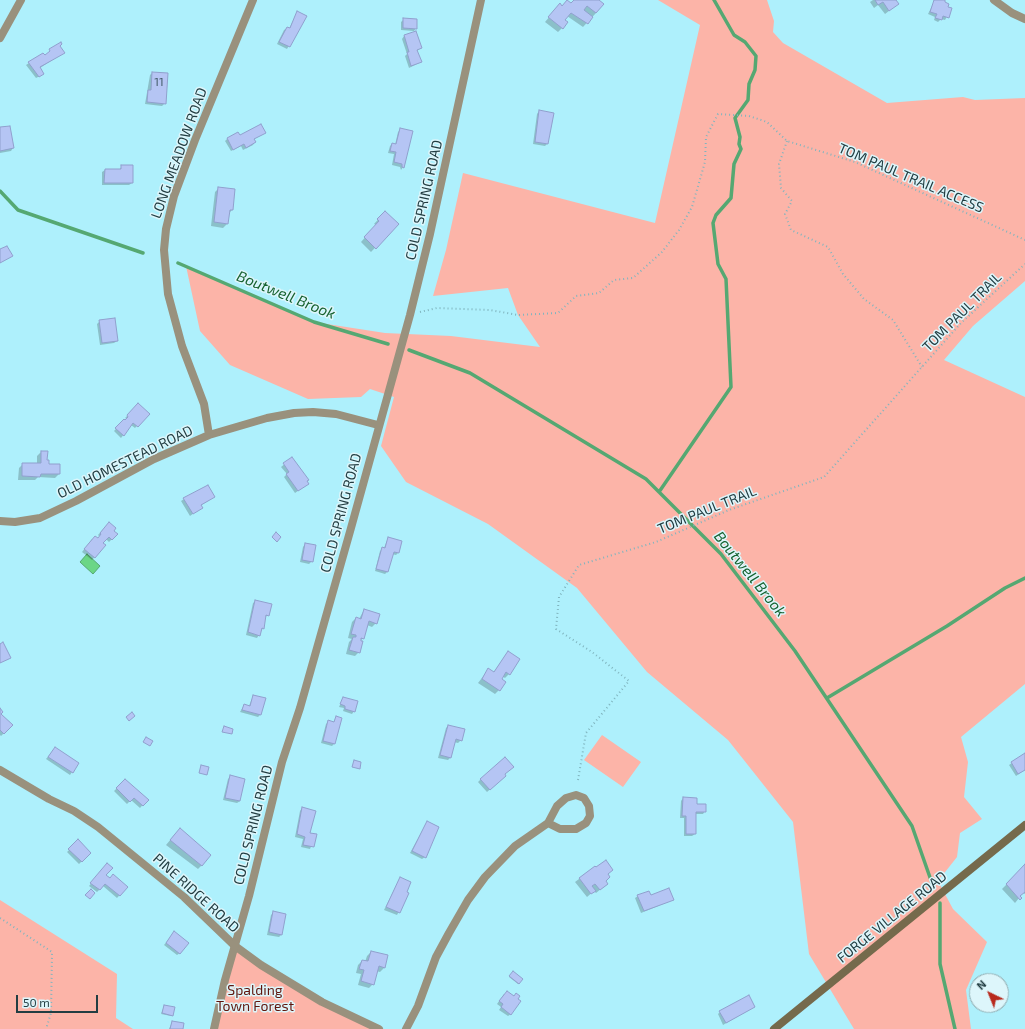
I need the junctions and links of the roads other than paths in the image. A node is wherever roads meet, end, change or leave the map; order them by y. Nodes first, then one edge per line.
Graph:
1 (21, 0) edge
2 (253, 0) edge
3 (481, 0) edge
4 (994, 0) edge
5 (1025, 19) edge
6 (0, 38) edge
7 (378, 425) junction
8 (209, 435) junction
9 (0, 521) edge
10 (0, 770) edge
11 (548, 823) junction
12 (1025, 825) edge
13 (235, 946) junction
14 (214, 1029) edge
15 (379, 1029) edge
16 (406, 1029) edge
17 (774, 1029) edge

1 - 6 street
2 - 8 street, LONG MEADOW ROAD
3 - 7 street, COLD SPRING ROAD
4 - 5 street
7 - 8 street, OLD HOMESTEAD ROAD
7 - 13 street, COLD SPRING ROAD
8 - 9 street, OLD HOMESTEAD ROAD
10 - 13 street, PINE RIDGE ROAD
11 - 11 street
11 - 16 street
12 - 17 main road, FORGE VILLAGE ROAD
13 - 14 street, COLD SPRING ROAD
13 - 15 street, PINE RIDGE ROAD

